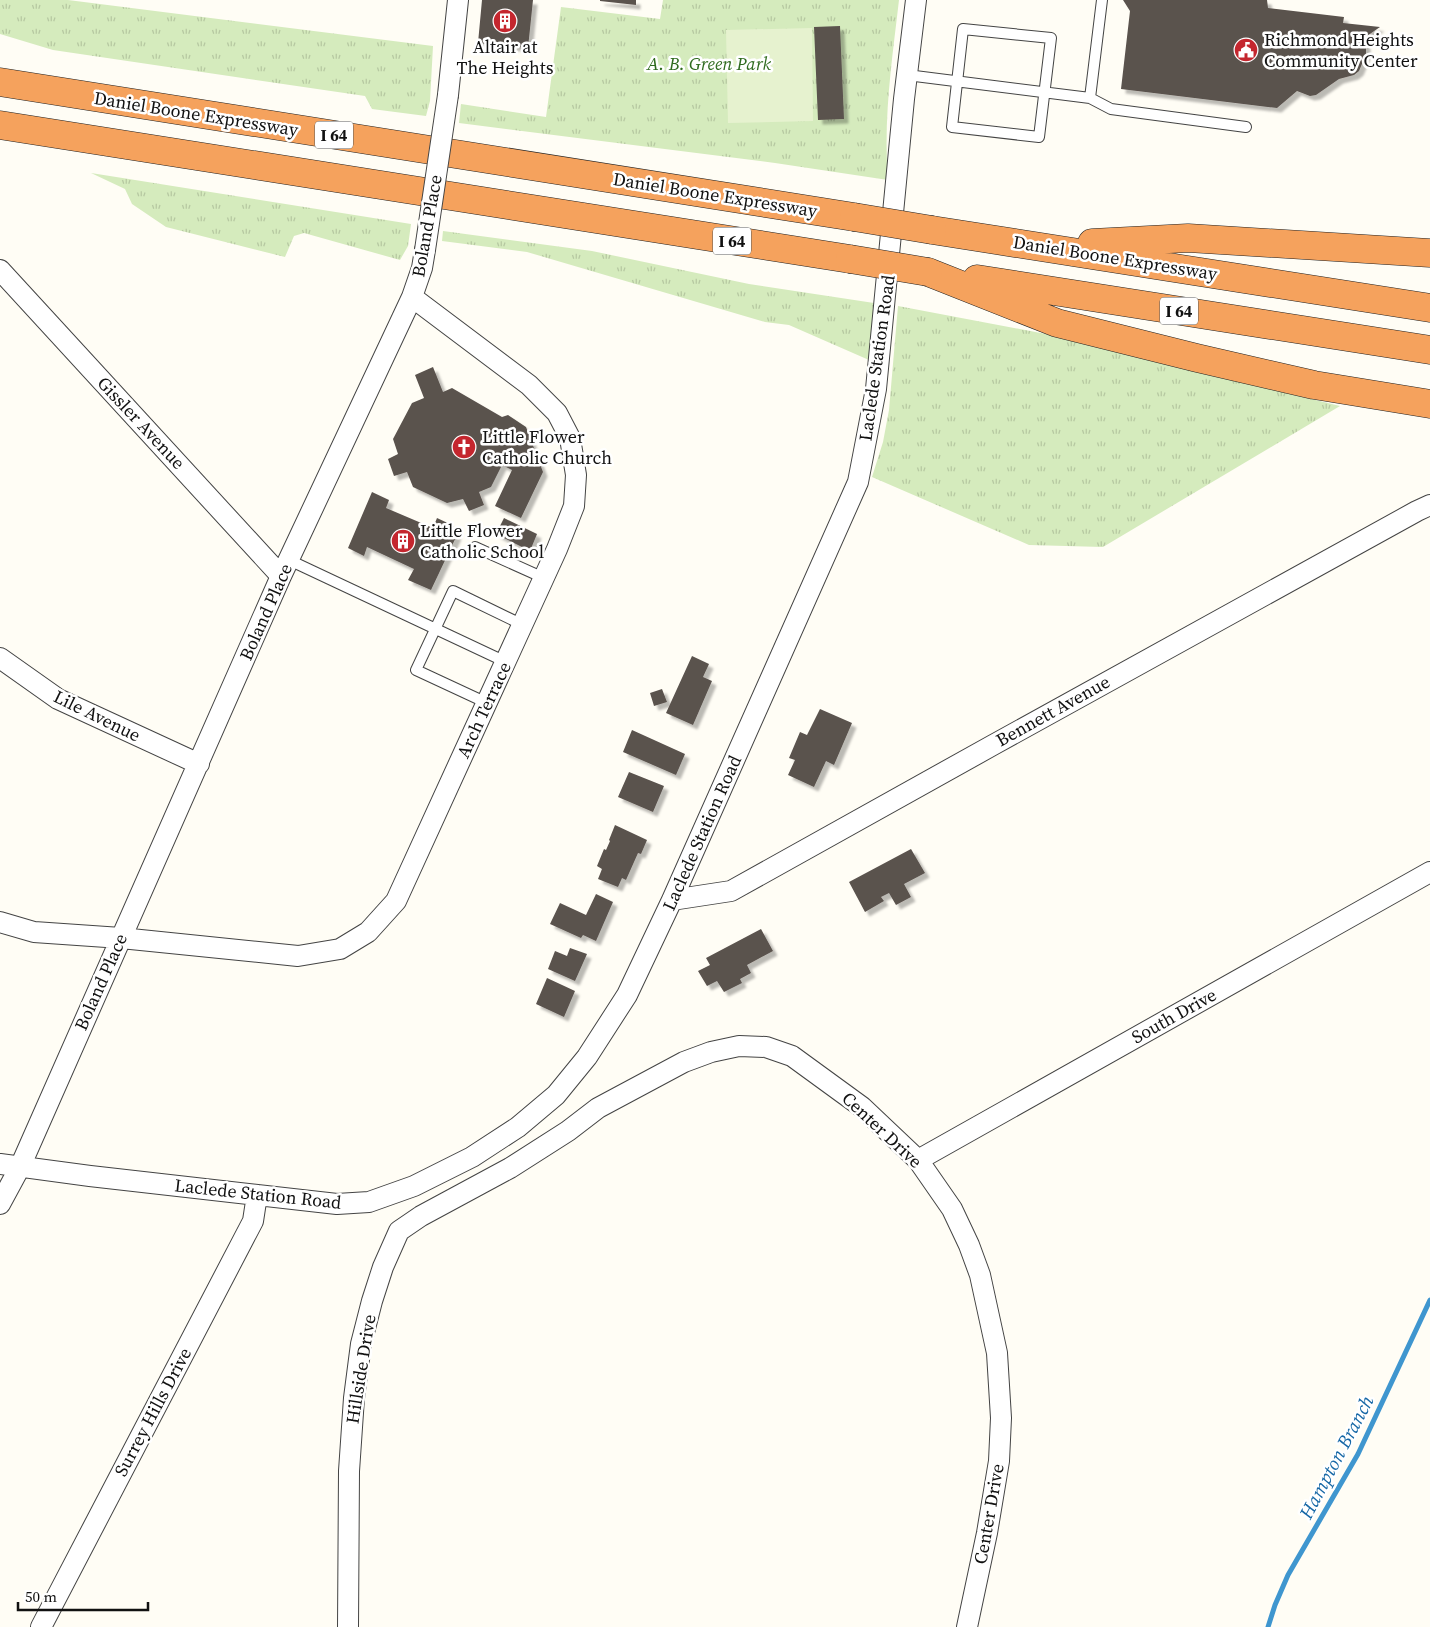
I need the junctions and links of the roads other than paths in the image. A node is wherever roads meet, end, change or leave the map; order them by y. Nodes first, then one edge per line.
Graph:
1 (458, 0) edge
2 (916, 0) edge
3 (1102, 0) edge
4 (907, 75) junction
5 (0, 82) edge
6 (958, 82) junction
7 (1045, 92) junction
8 (1090, 98) junction
9 (0, 125) edge
10 (1246, 127) dead end
11 (1036, 246) junction
12 (1430, 253) edge
13 (0, 270) edge
14 (928, 272) junction
15 (412, 297) junction
16 (1430, 308) edge
17 (1430, 350) edge
18 (1430, 404) edge
19 (1430, 505) edge
20 (475, 547) dead end
21 (285, 568) junction
22 (544, 578) junction
23 (523, 625) junction
24 (434, 628) junction
25 (0, 658) edge
26 (506, 662) junction
27 (487, 703) junction
28 (199, 764) junction
29 (1430, 872) edge
30 (672, 900) junction
31 (0, 922) edge
32 (121, 938) junction
33 (598, 1108) joint
34 (918, 1160) junction
35 (10, 1165) edge
36 (257, 1195) junction
37 (0, 1204) edge
38 (41, 1627) edge
39 (348, 1627) edge
40 (966, 1627) edge

1 - 15 street, Boland Place, bridge
2 - 4 street, Laclede Station Road
3 - 8 lane
4 - 6 lane
4 - 30 street, Laclede Station Road
5 - 11 highway, Daniel Boone Expressway / I 64, bridge
6 - 7 lane
6 - 7 lane
6 - 7 lane
7 - 8 lane
8 - 10 lane
9 - 14 highway, I 64, bridge
11 - 12 highway
11 - 16 highway, Daniel Boone Expressway / I 64
13 - 21 street, Gissler Avenue
14 - 17 highway, I 64
14 - 18 highway
15 - 21 street, Boland Place
15 - 22 street, Arch Terrace
19 - 30 street, Bennett Avenue
20 - 22 lane
21 - 24 lane
21 - 28 street, Boland Place
22 - 23 street, Arch Terrace
23 - 24 lane
23 - 26 street, Arch Terrace
24 - 26 lane
24 - 27 lane
25 - 28 street, Lile Avenue
26 - 27 street, Arch Terrace
27 - 32 street, Arch Terrace
28 - 32 street, Boland Place
29 - 34 street, South Drive
30 - 36 street, Laclede Station Road
31 - 32 street, Arch Terrace
32 - 35 street, Boland Place
33 - 34 street, Center Drive
33 - 39 street, Hillside Drive
34 - 40 street, Center Drive
35 - 36 street, Laclede Station Road
35 - 37 street, Boland Place
36 - 38 street, Surrey Hills Drive

